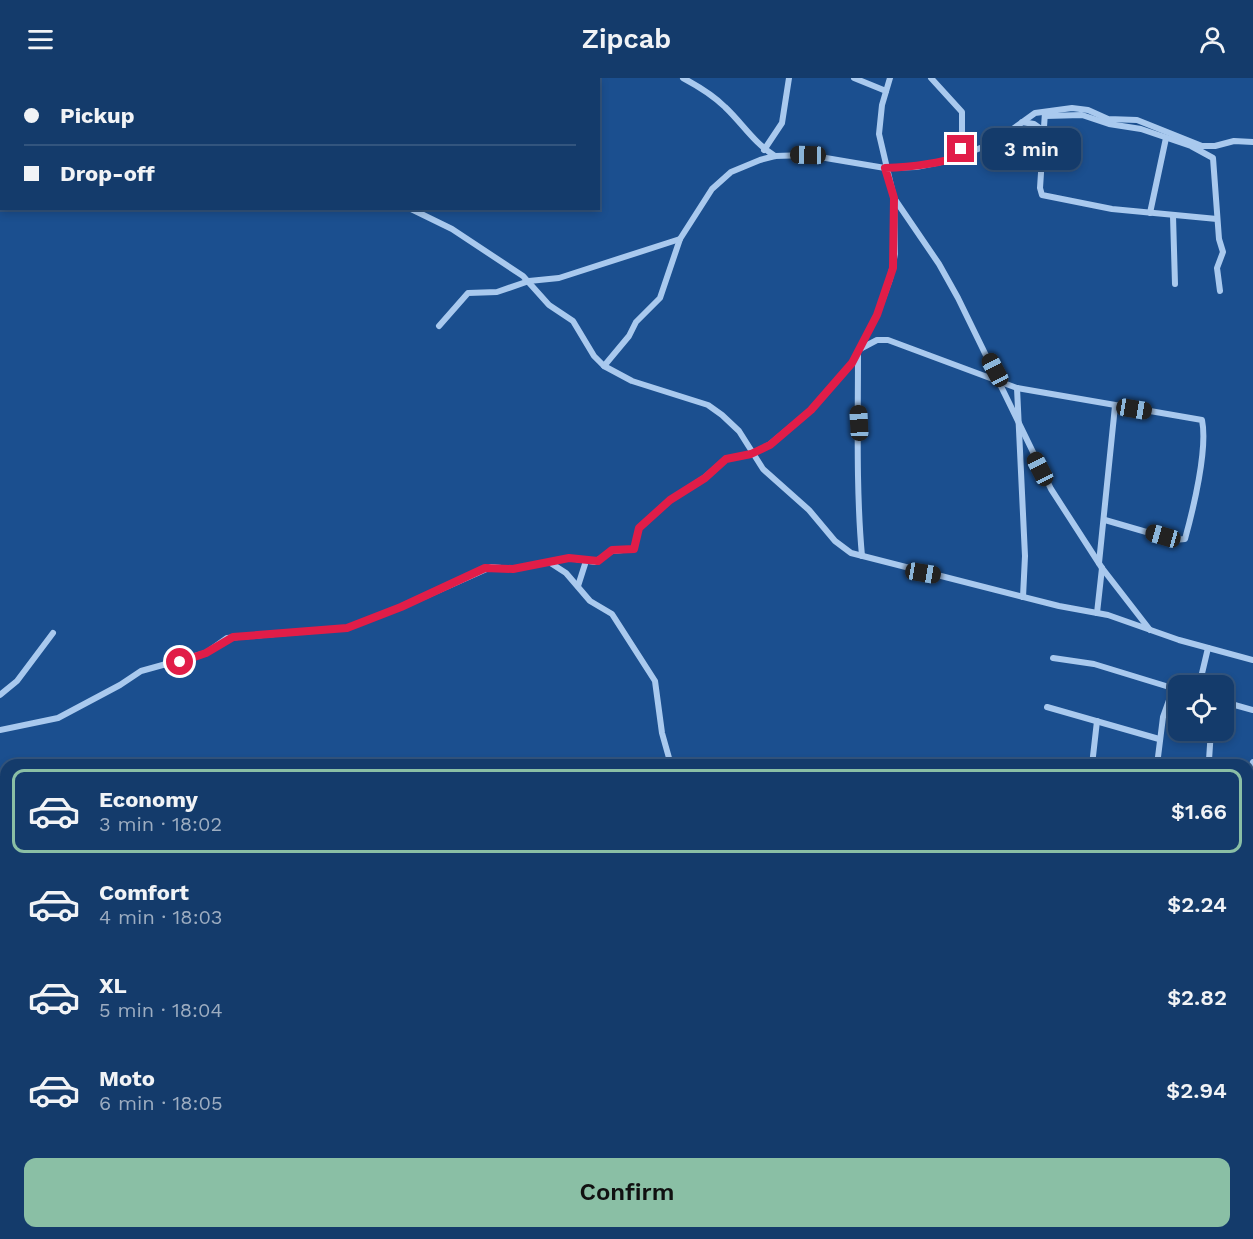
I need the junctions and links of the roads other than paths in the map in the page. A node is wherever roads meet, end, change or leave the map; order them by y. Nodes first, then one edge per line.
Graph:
1 (682, 78) edge
2 (789, 78) edge
3 (854, 78) edge
4 (890, 78) edge
5 (931, 78) edge
6 (886, 91) junction
7 (1045, 113) junction
8 (1022, 122) junction
9 (1044, 131) junction
10 (1166, 138) junction
11 (1253, 142) edge
12 (764, 150) junction
13 (775, 156) junction
14 (962, 156) junction
15 (885, 168) junction
16 (894, 198) junction
17 (413, 210) edge
18 (1150, 213) junction
19 (1173, 216) junction
20 (1217, 219) junction
21 (680, 239) junction
22 (529, 281) junction
23 (1175, 284) dead end
24 (1220, 291) dead end
25 (439, 326) dead end
26 (859, 351) junction
27 (604, 366) junction
28 (1000, 382) junction
29 (1017, 388) junction
30 (1115, 406) junction
31 (1020, 428) junction
32 (751, 454) junction
33 (1105, 520) junction
34 (862, 556) junction
35 (586, 561) junction
36 (548, 562) junction
37 (1100, 566) junction
38 (578, 586) junction
39 (1023, 597) junction
40 (1097, 613) junction
41 (1150, 631) junction
42 (53, 633) dead end
43 (1208, 648) junction
44 (1053, 658) dead end
45 (1253, 660) edge
46 (1202, 675) edge
47 (1168, 687) edge
48 (0, 695) edge
49 (1234, 705) edge
50 (1168, 706) edge
51 (1047, 707) dead end
52 (1253, 710) edge
53 (1097, 721) junction
54 (0, 730) edge
55 (1159, 739) junction
56 (1210, 741) edge
57 (669, 759) edge
58 (1093, 759) edge
59 (1157, 759) edge
60 (1209, 759) edge

1 - 12 street
2 - 12 street
3 - 6 street
4 - 6 street
5 - 14 street
6 - 15 street
7 - 8 street
7 - 9 street
7 - 10 street
7 - 11 street
8 - 9 street
8 - 14 street
9 - 18 street
10 - 18 street
10 - 20 street
12 - 13 street
13 - 15 street
13 - 21 street
14 - 15 street
15 - 16 street
16 - 26 street
16 - 28 street
17 - 22 street
18 - 19 street
19 - 20 street
19 - 23 street
20 - 24 street
21 - 22 street
21 - 27 street
22 - 25 street
22 - 27 street
26 - 28 street
26 - 32 street
26 - 34 street
27 - 32 street
28 - 29 street
28 - 31 street
29 - 30 street
29 - 31 street
30 - 33 street
30 - 33 street
31 - 37 street
31 - 39 street
32 - 34 street
32 - 35 street
33 - 37 street
34 - 39 street
35 - 36 street
35 - 38 street
36 - 38 street
36 - 54 street
37 - 40 street
37 - 41 street
38 - 57 street
39 - 40 street
40 - 41 street
41 - 43 street
42 - 48 street
43 - 45 street
43 - 46 street
44 - 47 street
49 - 52 street
50 - 55 street
51 - 53 street
53 - 55 street
53 - 58 street
55 - 59 street
56 - 60 street

